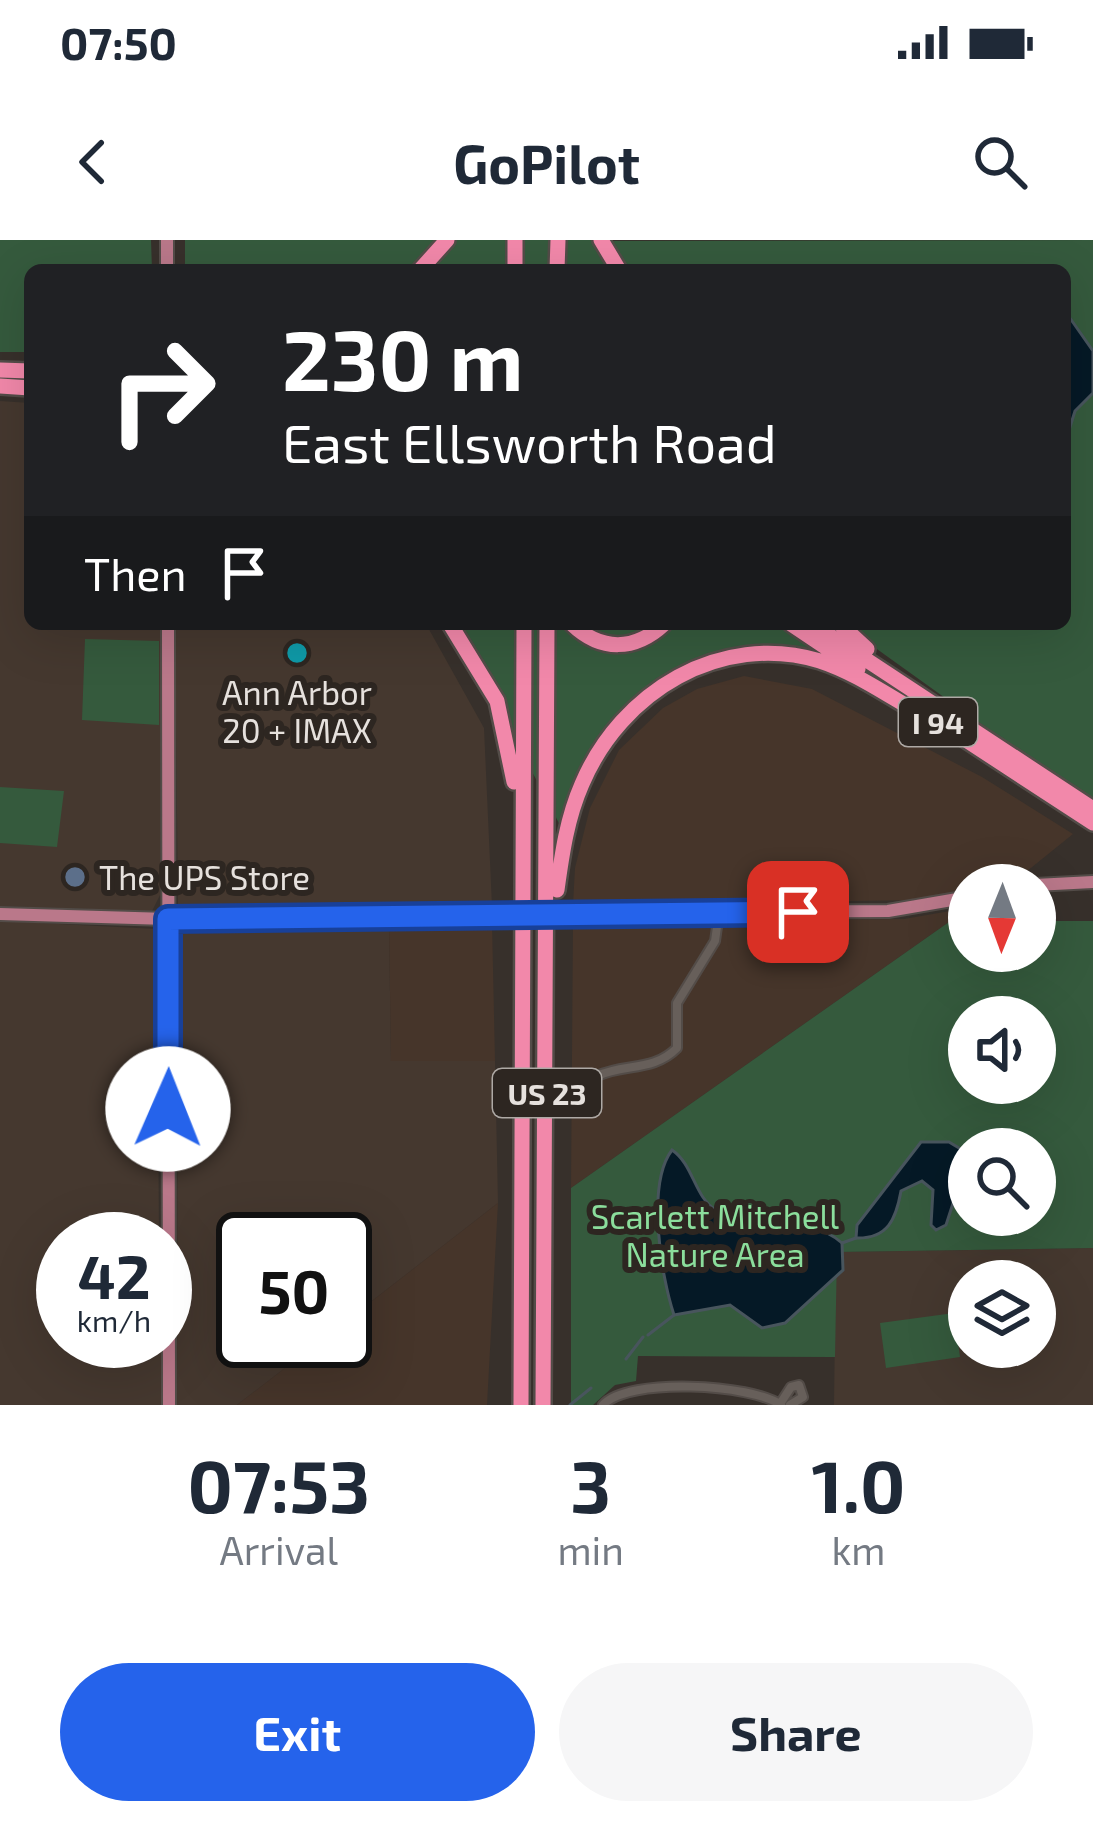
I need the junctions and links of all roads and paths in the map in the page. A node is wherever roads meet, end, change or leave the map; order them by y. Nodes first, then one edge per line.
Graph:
1 (447, 240) edge
2 (425, 264) edge
3 (168, 630) edge
4 (455, 630) edge
5 (515, 630) edge
6 (524, 630) edge
7 (547, 630) edge
8 (557, 630) edge
9 (578, 630) edge
10 (655, 630) edge
11 (799, 630) edge
12 (821, 630) edge
13 (838, 630) edge
14 (846, 630) edge
15 (867, 649) junction
16 (950, 729) junction
17 (1027, 766) junction
18 (514, 782) junction
19 (1093, 809) edge
20 (1093, 823) edge
21 (1093, 882) edge
22 (1056, 884) edge
23 (557, 890) junction
24 (948, 900) edge
25 (719, 913) junction
26 (0, 914) edge
27 (168, 919) junction
28 (597, 1076) dead end
29 (523, 1215) junction
30 (546, 1252) junction
31 (784, 1404) edge
32 (169, 1405) edge
33 (521, 1405) edge
34 (543, 1405) edge
35 (603, 1405) edge

1 - 2 highway
3 - 27 main road
4 - 18 highway
5 - 18 highway
6 - 29 highway, US 23
7 - 30 highway, US 23
8 - 23 highway
9 - 10 highway
11 - 16 highway, I 94
12 - 17 highway, I 94
13 - 15 highway
14 - 15 highway
15 - 17 highway
16 - 20 highway, I 94
16 - 23 highway
17 - 19 highway, I 94
18 - 29 highway
21 - 22 main road
23 - 30 highway
24 - 25 main road
25 - 27 main road, bridge
25 - 28 street
26 - 27 main road
27 - 32 main road
29 - 33 highway, US 23
30 - 34 highway, US 23
31 - 35 street

